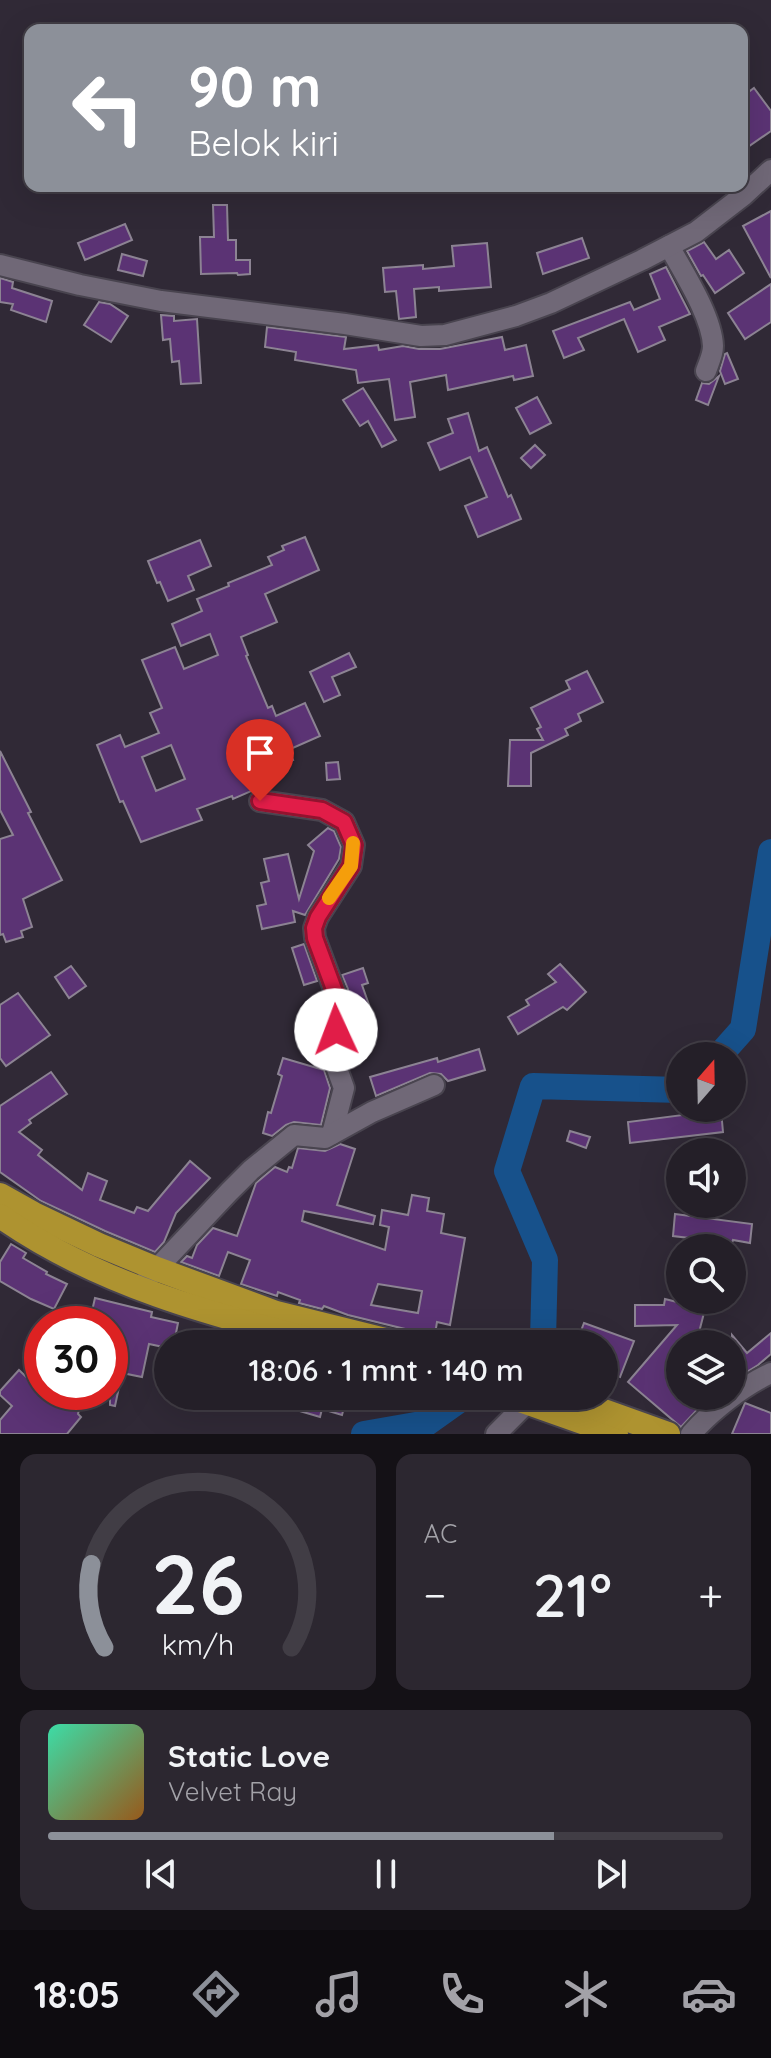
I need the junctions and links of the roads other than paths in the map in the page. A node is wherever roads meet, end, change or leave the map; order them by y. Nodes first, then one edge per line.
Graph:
1 (771, 170) edge
2 (748, 191) edge
3 (747, 192) edge
4 (669, 246) junction
5 (0, 265) edge
6 (706, 371) dead end
7 (260, 801) dead end
8 (434, 1085) dead end
9 (332, 1134) junction
10 (0, 1195) edge
11 (0, 1216) edge
12 (157, 1269) junction
13 (139, 1287) junction
14 (272, 1330) edge
15 (345, 1330) edge
16 (771, 1373) edge
17 (511, 1410) edge
18 (549, 1410) edge
19 (601, 1410) edge
20 (496, 1434) edge
21 (616, 1434) edge
22 (668, 1434) edge
23 (691, 1434) edge

1 - 2 street
3 - 4 street
4 - 5 street
4 - 6 street
7 - 9 street
8 - 9 street
9 - 12 street
10 - 12 highway
11 - 13 highway
12 - 13 street
12 - 15 highway
13 - 14 highway
16 - 23 street
17 - 20 street
18 - 21 highway
19 - 22 highway

